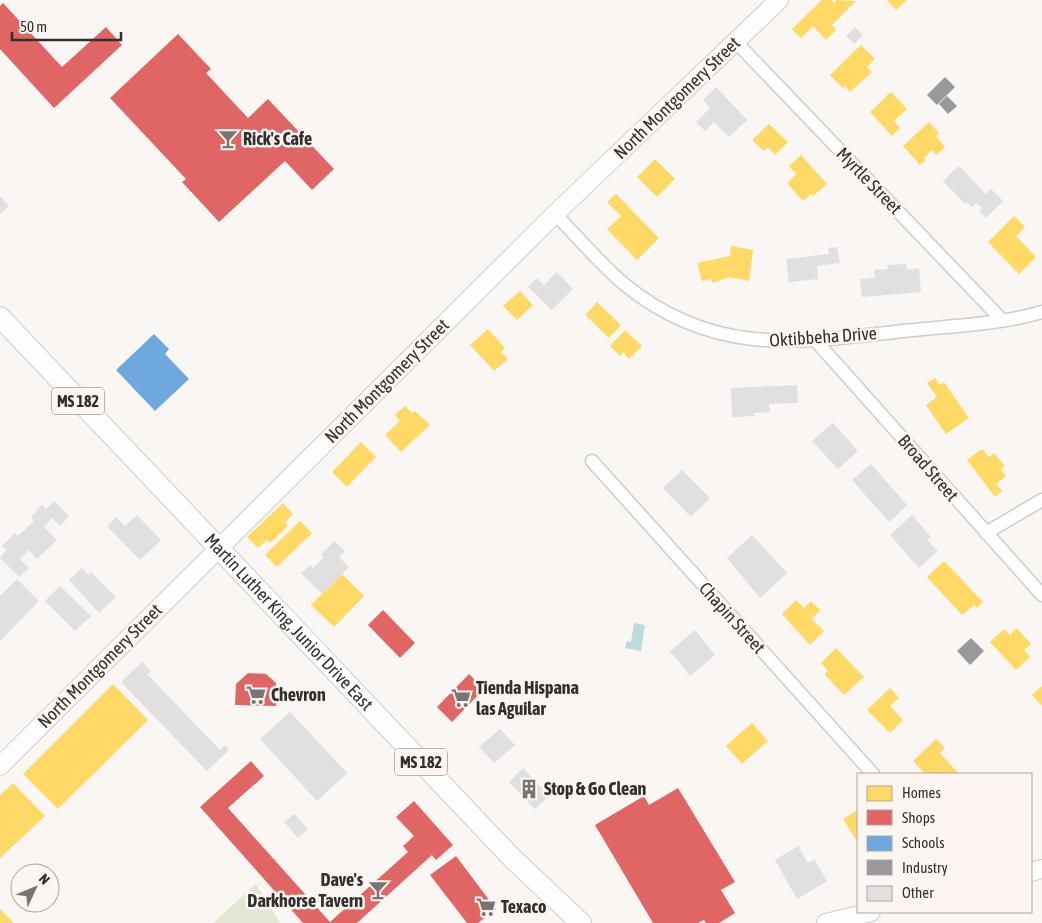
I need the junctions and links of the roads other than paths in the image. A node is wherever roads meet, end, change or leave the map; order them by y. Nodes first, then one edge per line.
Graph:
1 (779, 0) edge
2 (736, 42) junction
3 (555, 214) junction
4 (1042, 312) edge
5 (0, 317) edge
6 (1002, 320) junction
7 (816, 341) junction
8 (592, 462) dead end
9 (1042, 500) edge
10 (986, 533) junction
11 (218, 548) junction
12 (1042, 595) edge
13 (0, 766) edge
14 (872, 773) edge
15 (867, 913) edge
16 (581, 923) edge
17 (826, 923) edge

1 - 2 street, North Montgomery Street
2 - 3 street, North Montgomery Street
2 - 6 street, Myrtle Street
3 - 7 street, Oktibbeha Drive
3 - 11 street, North Montgomery Street
4 - 6 street, Oktibbeha Drive
5 - 11 main road, Martin Luther King, Junior Drive East / MS 182
6 - 7 street, Oktibbeha Drive
7 - 10 street, Broad Street
8 - 14 street, Chapin Street
9 - 10 street
10 - 12 street, Broad Street
11 - 13 street, North Montgomery Street
11 - 16 main road, Martin Luther King, Junior Drive East / MS 182
15 - 17 street

